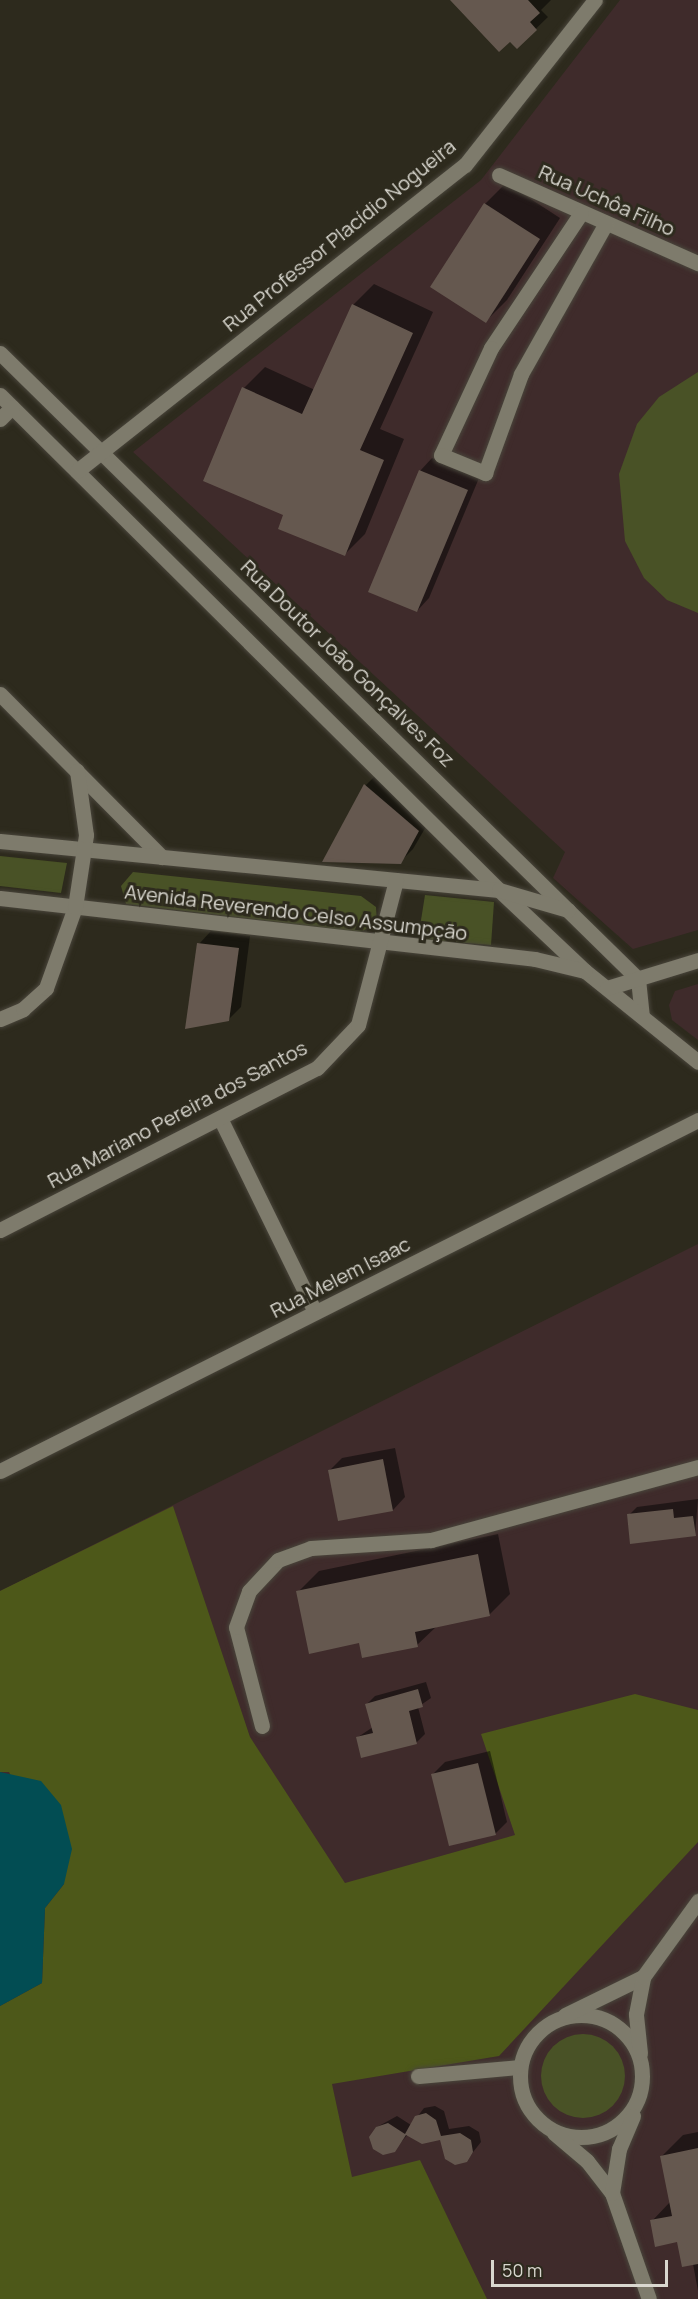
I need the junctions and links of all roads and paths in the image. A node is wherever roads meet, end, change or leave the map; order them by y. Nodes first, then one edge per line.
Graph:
1 (595, 0) edge
2 (499, 175) dead end
3 (581, 213) junction
4 (606, 223) junction
5 (698, 262) edge
6 (0, 353) edge
7 (0, 395) edge
8 (12, 407) junction
9 (0, 419) edge
10 (99, 451) junction
11 (77, 471) junction
12 (0, 694) edge
13 (77, 771) junction
14 (0, 841) edge
15 (83, 849) junction
16 (162, 857) junction
17 (396, 880) junction
18 (500, 890) junction
19 (0, 898) edge
20 (75, 907) junction
21 (571, 911) junction
22 (382, 945) junction
23 (698, 960) edge
24 (585, 971) junction
25 (638, 979) junction
26 (607, 988) junction
27 (642, 1016) junction
28 (0, 1019) edge
29 (698, 1062) edge
30 (220, 1118) junction
31 (698, 1120) edge
32 (0, 1230) edge
33 (315, 1312) junction
34 (698, 1467) edge
35 (0, 1471) edge
36 (262, 1726) dead end
37 (698, 1901) edge
38 (643, 1977) junction
39 (560, 2017) junction
40 (641, 2056) junction
41 (519, 2067) junction
42 (418, 2076) dead end
43 (637, 2104) junction
44 (554, 2133) junction
45 (612, 2193) junction
46 (648, 2299) edge

1 - 10 street, Rua Professor Placídio Nogueira
2 - 3 street, Rua Uchôa Filho
3 - 4 street, Rua Uchôa Filho
3 - 4 street
4 - 5 street, Rua Uchôa Filho
6 - 10 street, Rua Doutor João Gonçalves Foz
7 - 8 street
8 - 9 street
8 - 11 street
10 - 11 street, Rua Professor Placídio Nogueira
10 - 21 street, Rua Doutor João Gonçalves Foz
11 - 18 street
12 - 13 street
13 - 15 street
13 - 16 street
14 - 15 street, Avenida Reverendo Celso Assumpção
15 - 16 street, Avenida Reverendo Celso Assumpção
15 - 20 street
16 - 17 street, Avenida Reverendo Celso Assumpção
17 - 18 street, Avenida Reverendo Celso Assumpção
17 - 22 street, Rua Mariano Pereira dos Santos
18 - 21 street, Avenida Reverendo Celso Assumpção
18 - 24 street
19 - 20 street, Avenida Reverendo Celso Assumpção
20 - 22 street, Avenida Reverendo Celso Assumpção
20 - 28 street
21 - 25 street, Rua Doutor João Gonçalves Foz
22 - 24 street, Avenida Reverendo Celso Assumpção
22 - 30 street, Rua Mariano Pereira dos Santos
23 - 25 street
24 - 26 street
25 - 26 street
25 - 27 street
26 - 27 street
27 - 29 street
30 - 32 street, Rua Mariano Pereira dos Santos
30 - 33 street
31 - 33 street, Rua Melem Isaac
33 - 35 street, Rua Melem Isaac
34 - 36 street
37 - 38 street
38 - 39 street
38 - 40 street
39 - 40 street
39 - 41 street
40 - 43 street
41 - 42 street
41 - 44 street
43 - 44 street
43 - 45 street
44 - 45 street
45 - 46 street

